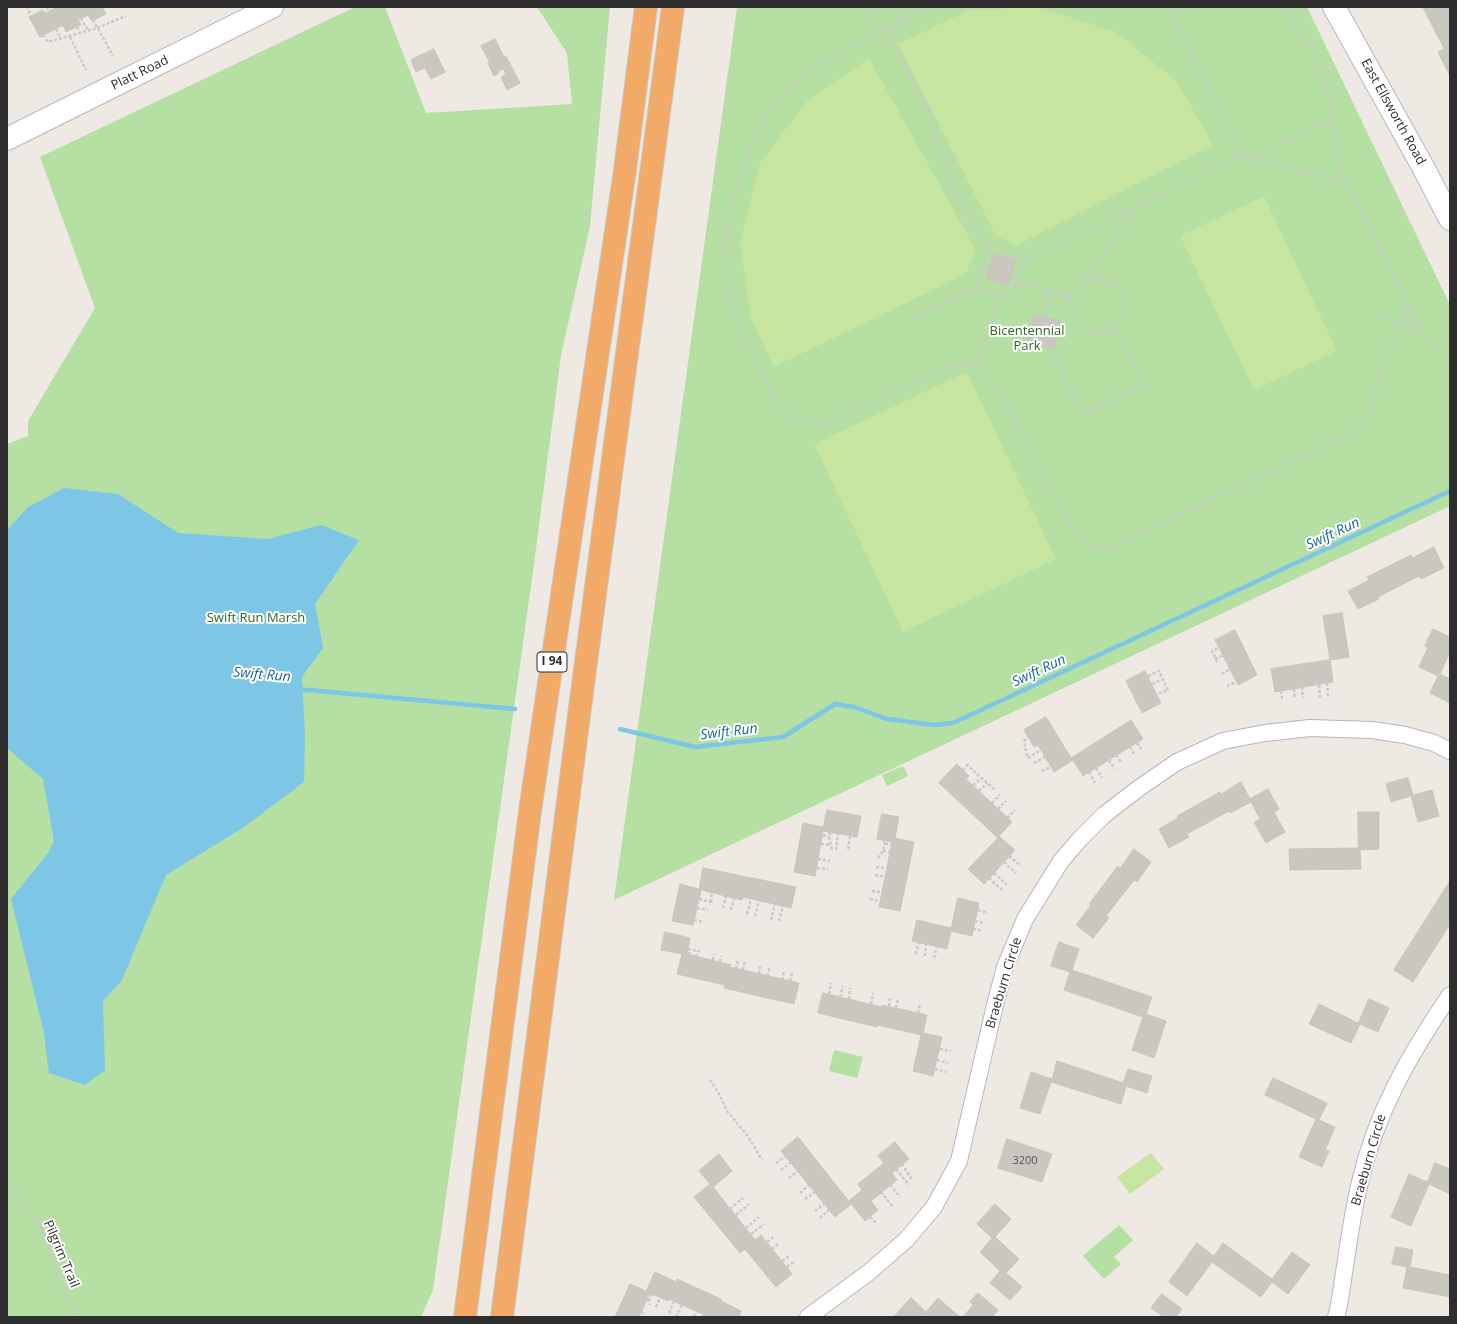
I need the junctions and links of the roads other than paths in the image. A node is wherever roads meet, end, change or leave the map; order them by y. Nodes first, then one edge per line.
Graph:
1 (272, 7) edge
2 (646, 7) edge
3 (673, 7) edge
4 (1334, 7) edge
5 (7, 139) edge
6 (1450, 219) edge
7 (1450, 751) edge
8 (1450, 995) edge
9 (465, 1317) edge
10 (502, 1317) edge
11 (808, 1317) edge
12 (1336, 1317) edge

1 - 5 main road, Platt Road
2 - 9 highway, I 94
3 - 10 highway, I 94
4 - 6 main road, East Ellsworth Road
7 - 11 street, Braeburn Circle
8 - 12 street, Braeburn Circle

